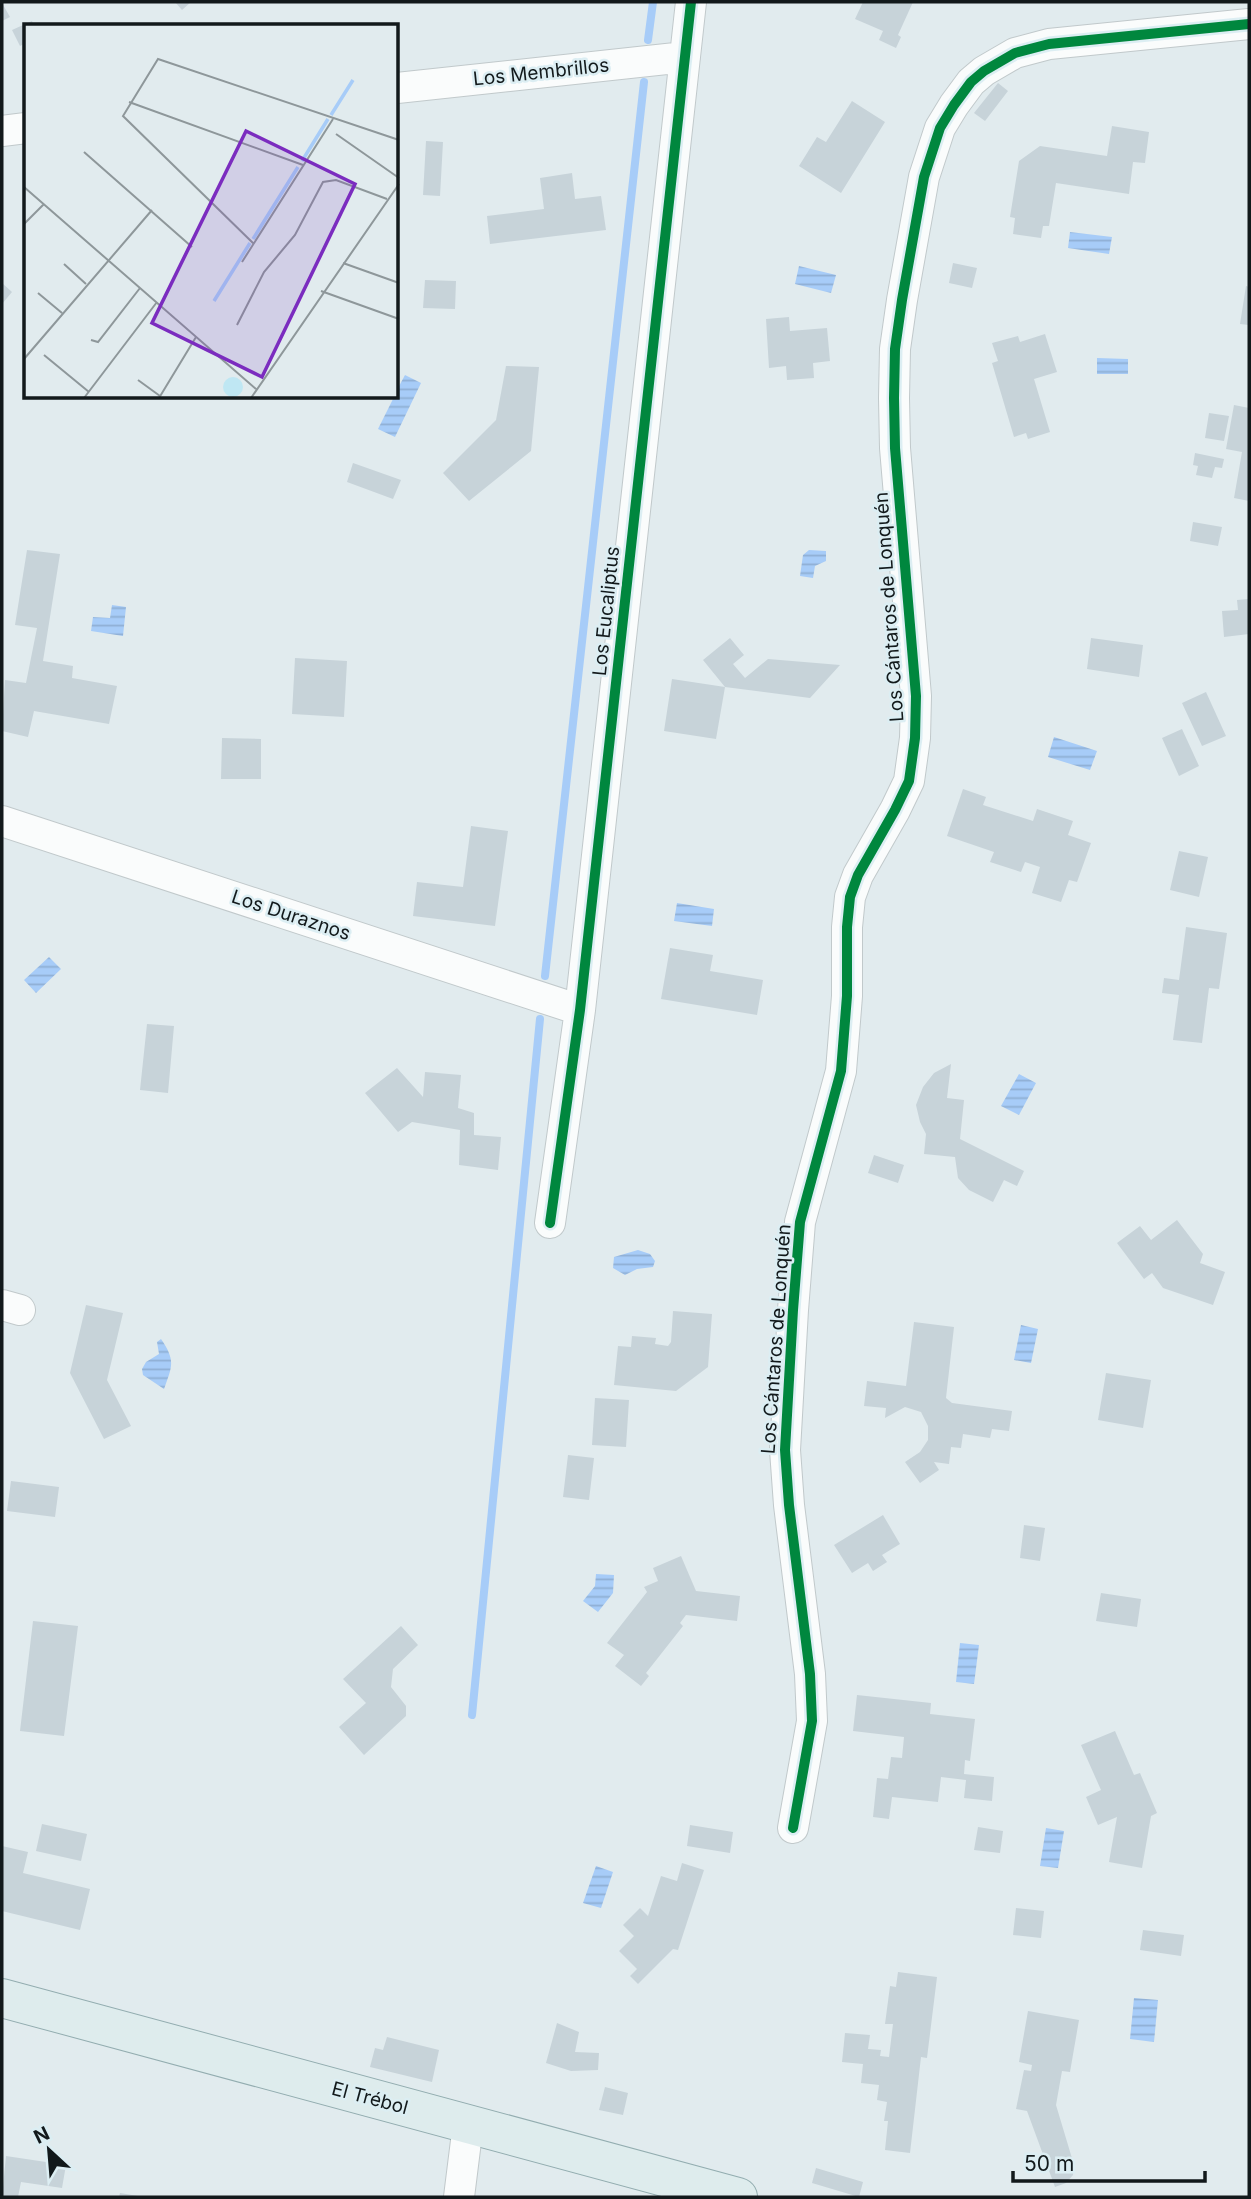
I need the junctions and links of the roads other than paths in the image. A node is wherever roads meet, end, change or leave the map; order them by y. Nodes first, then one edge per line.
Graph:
1 (691, 2) edge
2 (1249, 24) edge
3 (685, 57) junction
4 (399, 88) edge
5 (24, 128) edge
6 (2, 131) edge
7 (2, 821) edge
8 (580, 1010) junction
9 (550, 1223) dead end
10 (793, 1828) dead end
11 (2, 1998) edge
12 (468, 2125) junction
13 (459, 2197) edge
14 (738, 2197) edge

1 - 3 street, Los Eucaliptus
2 - 10 street, Los Cántaros de Lonquén
3 - 4 street, Los Membrillos
3 - 8 street, Los Eucaliptus
5 - 6 street
7 - 8 street, Los Duraznos
8 - 9 street, Los Eucaliptus
11 - 12 main road, El Trébol
12 - 13 street
12 - 14 main road, El Trébol

